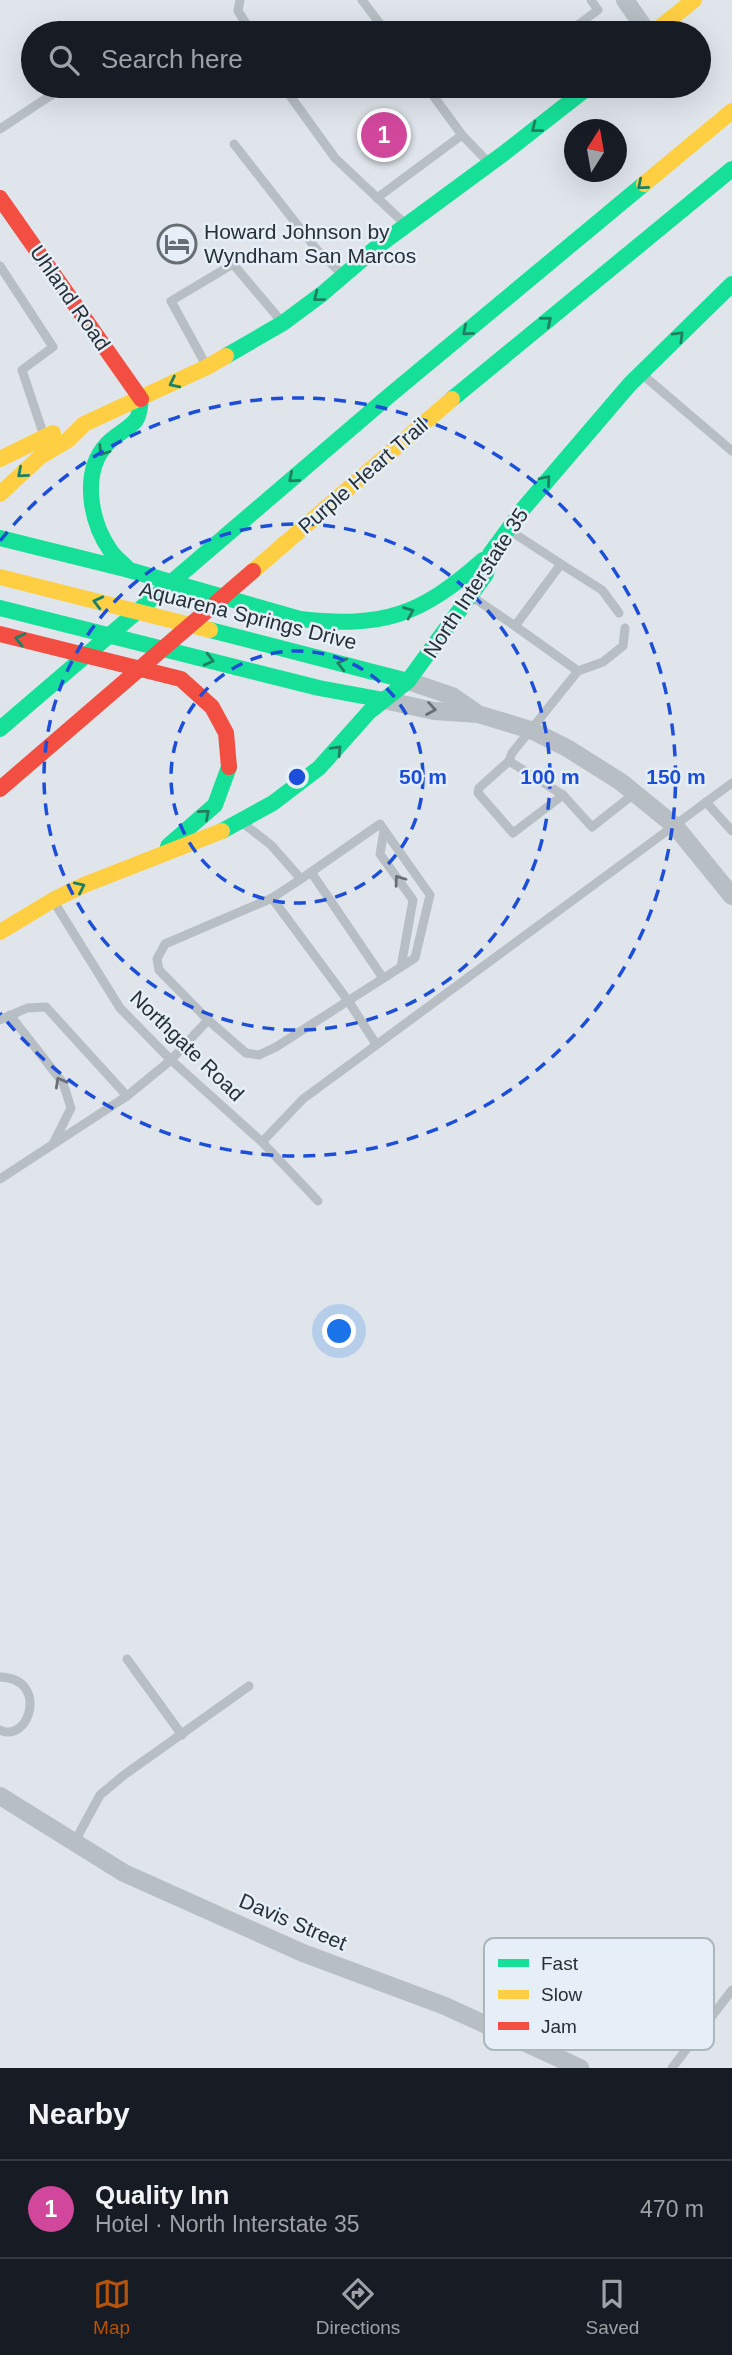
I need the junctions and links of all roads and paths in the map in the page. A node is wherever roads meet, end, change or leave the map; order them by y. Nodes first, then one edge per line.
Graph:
1 (240, 0) edge
2 (362, 0) edge
3 (592, 0) edge
4 (625, 0) edge
5 (694, 0) edge
6 (245, 21) edge
7 (378, 21) edge
8 (583, 21) edge
9 (642, 21) edge
10 (667, 21) edge
11 (47, 98) edge
12 (292, 98) edge
13 (435, 98) edge
14 (575, 98) edge
15 (732, 105) edge
16 (732, 111) edge
17 (0, 129) edge
18 (462, 135) junction
19 (234, 144) dead end
20 (672, 160) junction
21 (490, 164) junction
22 (732, 169) edge
23 (732, 190) edge
24 (0, 198) edge
25 (377, 198) junction
26 (406, 225) junction
27 (0, 266) edge
28 (344, 275) junction
29 (732, 284) edge
30 (569, 303) junction
31 (283, 323) junction
32 (207, 367) junction
33 (642, 374) junction
34 (141, 399) junction
35 (84, 424) junction
36 (45, 437) junction
37 (732, 451) edge
38 (0, 458) edge
39 (0, 494) edge
40 (507, 529) junction
41 (0, 538) edge
42 (489, 554) junction
43 (561, 564) junction
44 (129, 570) junction
45 (0, 577) edge
46 (471, 596) junction
47 (0, 608) edge
48 (619, 613) dead end
49 (515, 625) junction
50 (625, 628) dead end
51 (0, 634) edge
52 (578, 671) junction
53 (408, 681) junction
54 (384, 700) junction
55 (478, 714) junction
56 (0, 728) edge
57 (531, 730) junction
58 (509, 761) junction
59 (732, 783) edge
60 (0, 791) edge
61 (635, 793) junction
62 (563, 795) junction
63 (706, 802) junction
64 (240, 821) junction
65 (675, 826) junction
66 (384, 831) junction
67 (732, 831) edge
68 (153, 859) junction
69 (312, 872) junction
70 (301, 879) junction
71 (732, 895) edge
72 (272, 898) junction
73 (53, 900) junction
74 (0, 932) edge
75 (401, 967) junction
76 (383, 978) junction
77 (349, 1002) junction
78 (10, 1015) junction
79 (0, 1020) edge
80 (208, 1020) junction
81 (376, 1044) junction
82 (171, 1060) junction
83 (127, 1096) junction
84 (262, 1142) junction
85 (54, 1144) junction
86 (0, 1179) edge
87 (318, 1200) dead end
88 (127, 1659) dead end
89 (0, 1677) edge
90 (249, 1686) dead end
91 (0, 1730) edge
92 (182, 1735) junction
93 (0, 1797) edge
94 (75, 1843) junction
95 (732, 1990) edge
96 (714, 2013) edge
97 (484, 2024) edge
98 (541, 2050) edge
99 (686, 2050) edge
100 (580, 2068) edge
101 (672, 2068) edge

1 - 6 lane
2 - 7 lane
3 - 8 lane
4 - 9 street
5 - 10 main road
11 - 17 lane
12 - 25 lane
13 - 18 lane
14 -> 21 main road
15 - 20 main road
16 - 20 main road, Purple Heart Trail
18 - 21 lane
18 - 25 lane
19 - 28 lane
20 -> 56 main road, Purple Heart Trail
21 - 26 main road
22 - 30 main road, Purple Heart Trail
23 - 30 main road
24 - 34 main road, Uhland Road
25 - 26 lane
26 - 28 main road
27 - 36 lane
28 -> 31 main road
33 -> 29 main road, North Interstate 35
60 -> 30 main road, Purple Heart Trail
31 - 32 main road
31 - 32 lane
32 -> 34 main road
33 - 37 lane
40 -> 33 main road, North Interstate 35
34 - 35 main road
34 -> 44 main road
35 - 36 main road
35 -> 39 main road
36 - 38 main road
40 - 42 main road, North Interstate 35
40 - 43 lane
41 - 44 main road
44 -> 42 main road
42 - 46 main road, North Interstate 35
43 - 48 lane
43 - 49 lane
53 -> 45 main road, Aquarena Springs Drive
46 - 49 lane
46 - 53 main road, North Interstate 35
47 -> 54 main road, Aquarena Springs Drive
49 - 52 lane
50 - 52 lane
68 -> 51 main road
52 - 57 lane
53 - 54 main road, North Interstate 35
53 - 55 street, Aquarena Springs Drive
54 -> 55 street, Aquarena Springs Drive
64 -> 54 main road, North Interstate 35
55 - 57 street, Aquarena Springs Drive
57 - 58 lane
57 - 61 street, Aquarena Springs Drive
58 - 62 lane
58 - 62 lane
59 - 63 lane
61 - 62 lane
61 - 65 street, Aquarena Springs Drive
63 - 65 lane
63 - 67 lane
64 - 68 main road, North Interstate 35
64 - 70 lane
65 - 71 street, Aquarena Springs Drive
65 - 81 lane
66 - 69 lane
75 -> 66 lane
66 - 75 lane
73 -> 68 main road, North Interstate 35
69 - 70 lane
69 - 76 lane
70 - 72 lane
72 - 77 lane
72 - 80 lane
73 - 74 main road, North Interstate 35
73 - 82 lane, Northgate Road
75 - 76 lane
76 - 77 lane
77 - 80 lane
77 - 81 lane
78 - 79 lane
78 - 83 lane
85 -> 78 lane
80 - 82 lane
81 - 84 lane
82 - 83 lane
82 - 84 lane, Northgate Road
83 - 85 lane
84 - 87 lane, Northgate Road
85 - 86 lane
88 - 92 lane
89 - 91 lane
90 - 92 lane
92 - 94 lane
93 - 94 street, Davis Street
94 - 97 street, Davis Street
95 - 96 lane
98 - 100 street, Davis Street
99 - 101 lane

